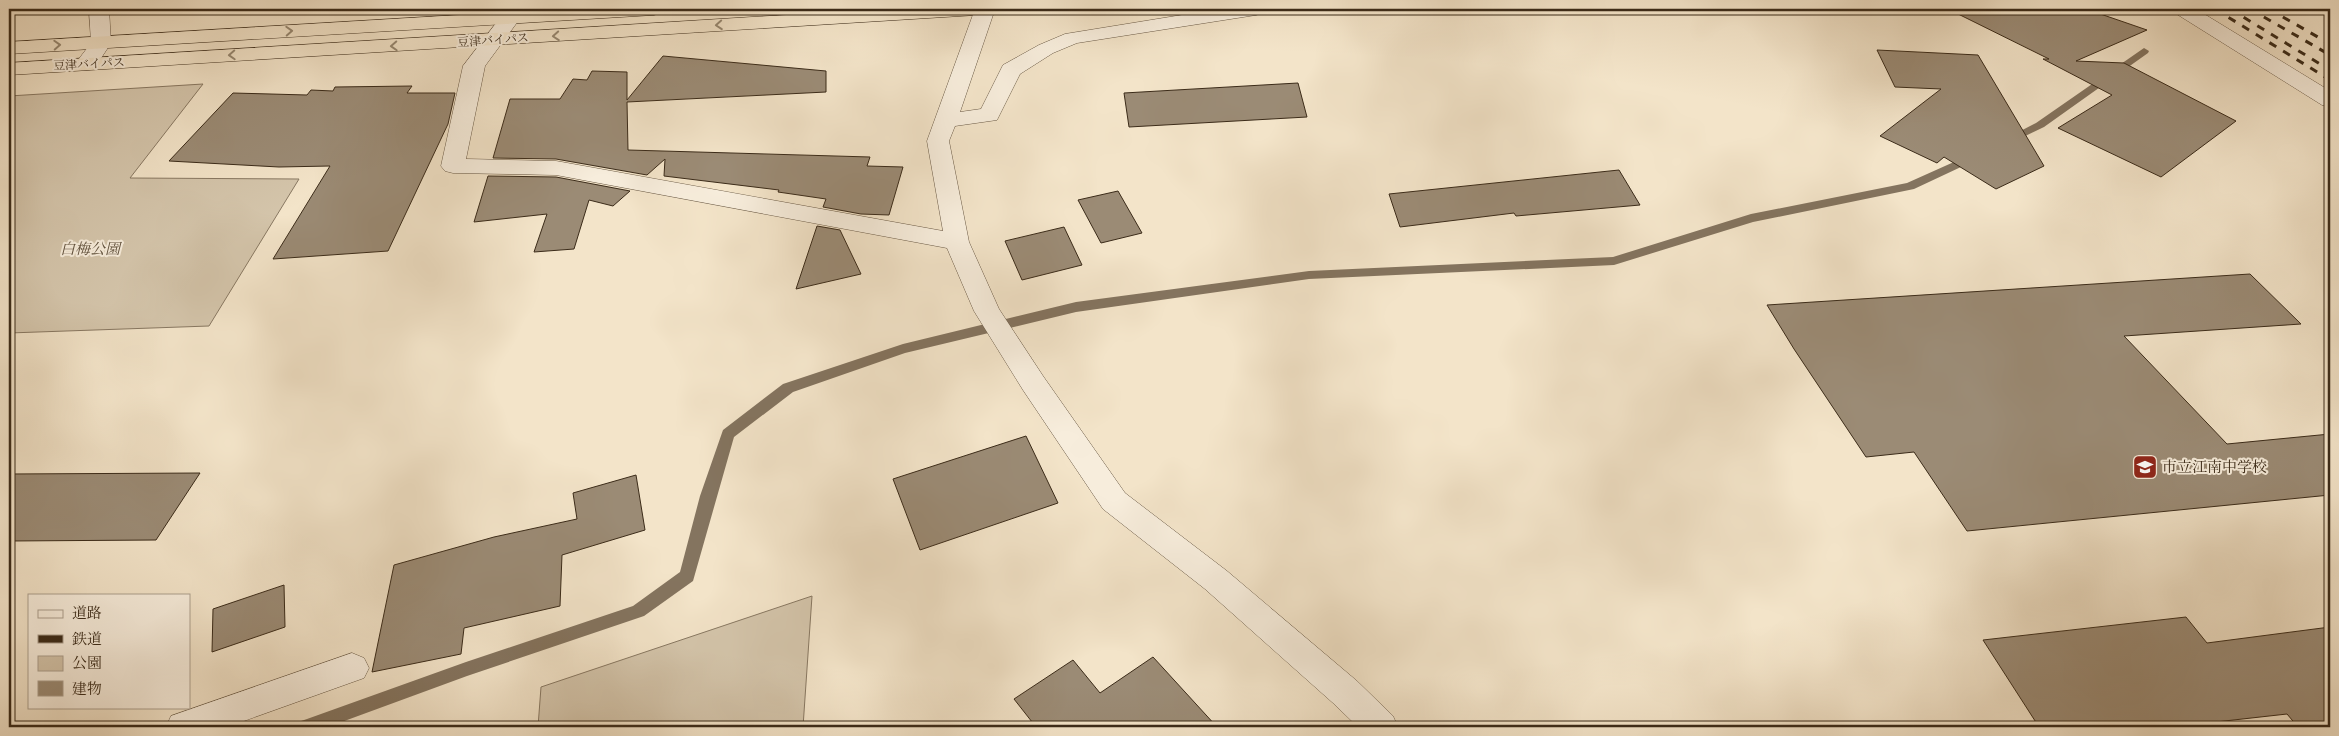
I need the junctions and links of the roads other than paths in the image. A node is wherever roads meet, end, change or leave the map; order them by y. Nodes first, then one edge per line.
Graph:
1 (98, 9) edge
2 (654, 9) edge
3 (977, 9) edge
4 (985, 9) edge
5 (1256, 9) edge
6 (2182, 9) edge
7 (514, 13) edge
8 (494, 40) junction
9 (102, 42) junction
10 (9, 48) edge
11 (86, 64) junction
12 (9, 69) edge
13 (2330, 100) edge
14 (945, 120) junction
15 (957, 242) junction
16 (352, 668) dead end
17 (184, 727) edge
18 (1381, 727) edge

1 - 9 street
2 - 7 highway, 豆津バイパス
3 -> 8 highway, 豆津バイパス
4 - 14 street
5 - 14 street
6 - 13 street
7 - 8 street
9 -> 7 highway, 豆津バイパス
8 -> 11 highway, 豆津バイパス
8 - 15 street
10 -> 9 highway, 豆津バイパス
9 - 11 street
11 - 12 highway, 豆津バイパス
14 - 15 street
15 - 18 street
16 - 17 street

